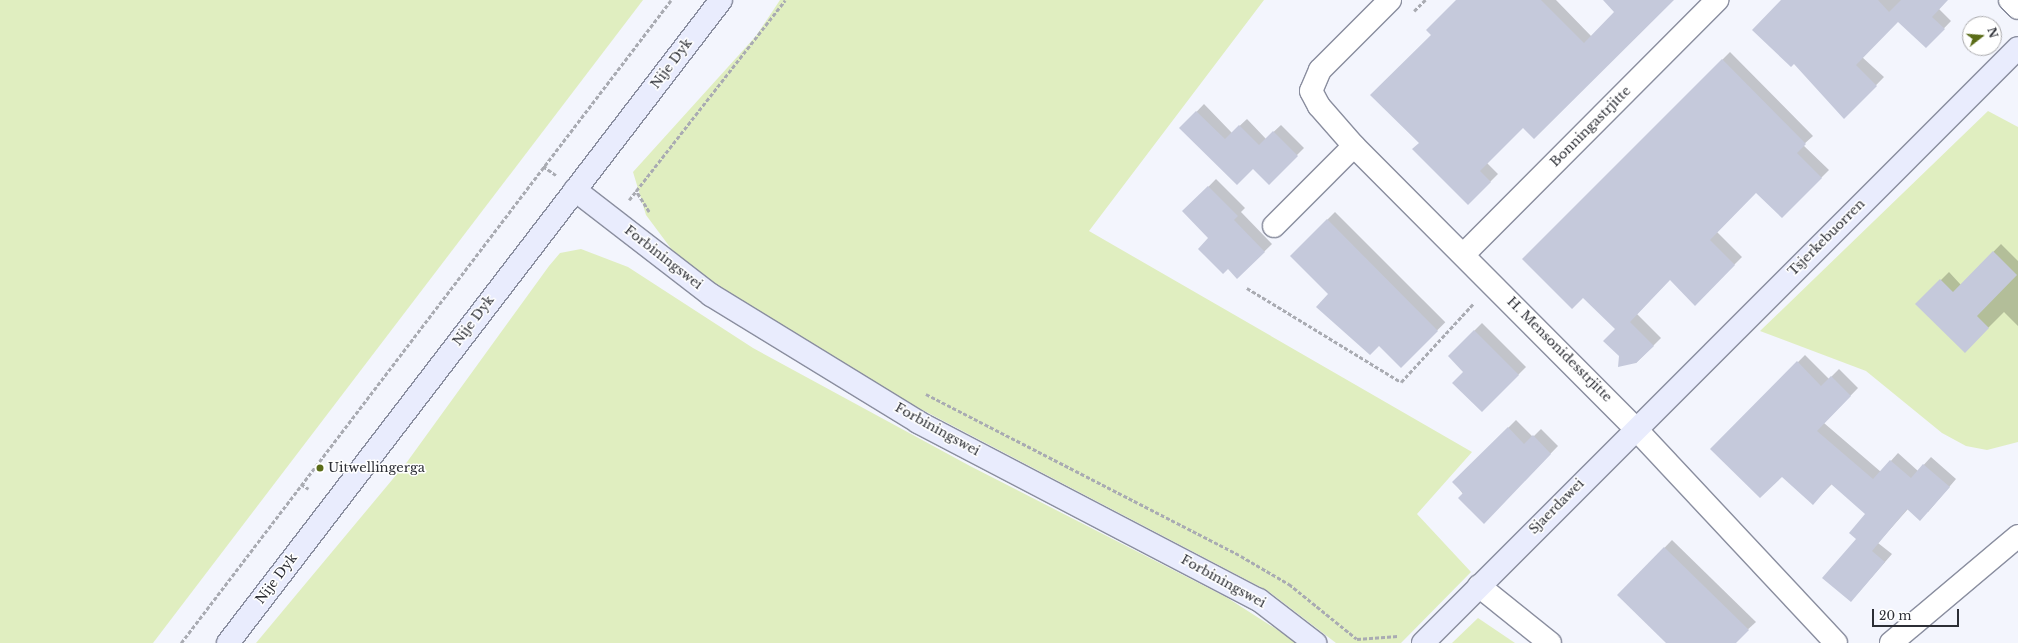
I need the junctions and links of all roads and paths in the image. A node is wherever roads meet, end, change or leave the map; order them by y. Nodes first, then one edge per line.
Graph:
1 (670, 0) edge
2 (721, 0) edge
3 (785, 0) edge
4 (1390, 0) edge
5 (1717, 0) edge
6 (2010, 0) edge
7 (2018, 8) edge
8 (2018, 48) edge
9 (1354, 146) junction
10 (575, 190) junction
11 (654, 217) dead end
12 (1274, 226) dead end
13 (1464, 254) junction
14 (1493, 283) junction
15 (1247, 288) dead end
16 (924, 393) dead end
17 (1635, 428) junction
18 (301, 484) junction
19 (309, 489) dead end
20 (2018, 536) edge
21 (1479, 586) junction
22 (1414, 639) edge
23 (181, 643) edge
24 (228, 643) edge
25 (1315, 643) edge
26 (1550, 643) edge
27 (1836, 643) edge
28 (1891, 643) edge

1 - 18 path
2 - 10 street, Nije Dyk
3 - 11 path
4 - 9 street, H. Mensonidesstrjitte
5 - 13 street, Bonningastrjitte
6 - 7 street
8 - 17 street, Tsjerkebuorren
9 - 12 street
9 - 13 street, H. Mensonidesstrjitte
10 - 24 street, Nije Dyk
10 - 25 street, Forbiningswei
13 - 14 street, H. Mensonidesstrjitte
14 - 15 path
14 - 17 street, H. Mensonidesstrjitte
16 - 22 path
17 - 21 street, Sjaerdawei
17 - 27 street, H. Mensonidesstrjitte
18 - 19 path
18 - 23 path
20 - 28 street
21 - 22 street, Sjaerdawei
21 - 26 street

